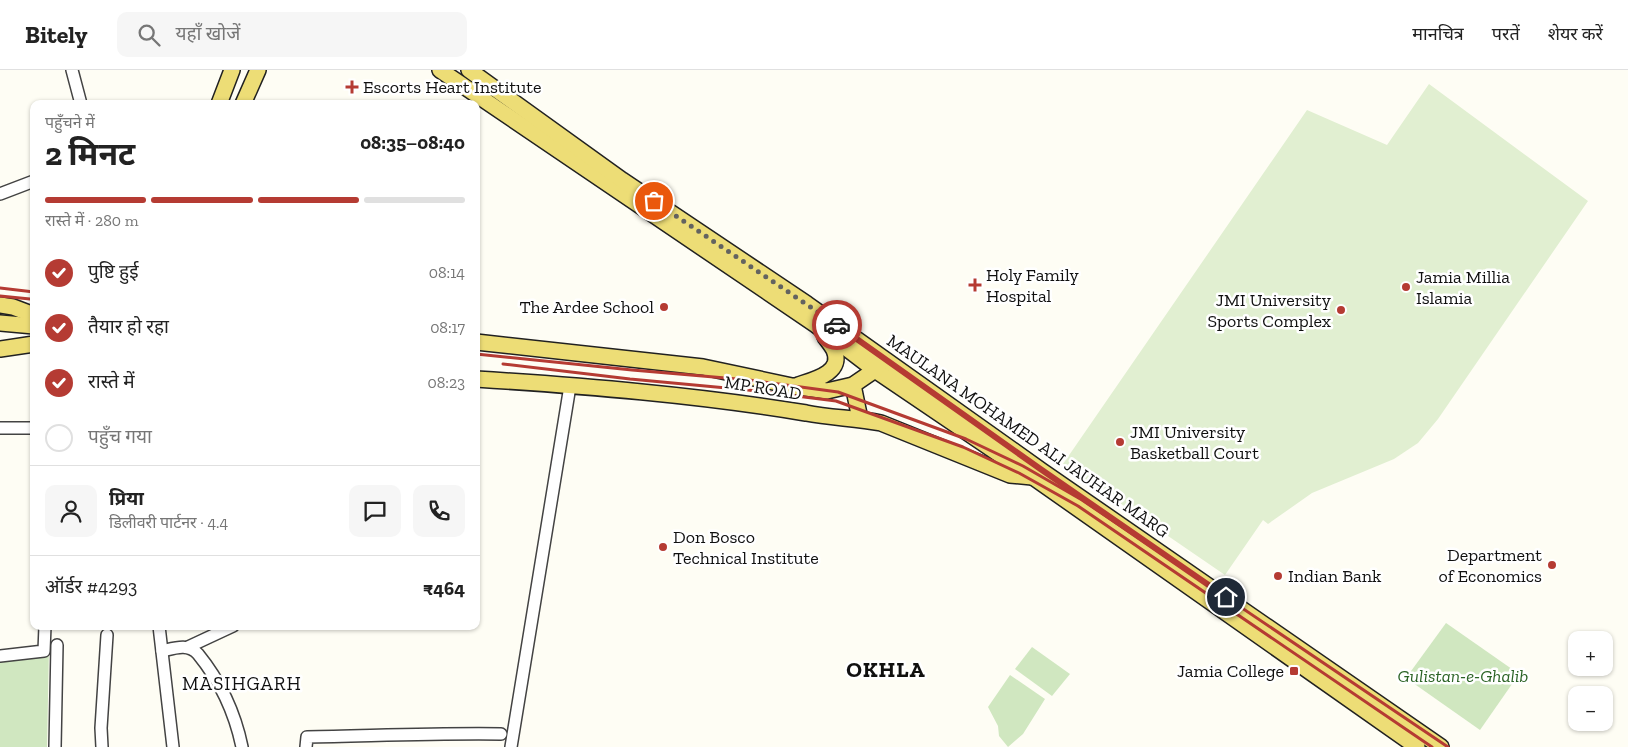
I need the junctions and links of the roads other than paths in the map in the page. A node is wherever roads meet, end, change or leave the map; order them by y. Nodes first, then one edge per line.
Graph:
1 (72, 70) edge
2 (232, 70) edge
3 (258, 70) edge
4 (440, 70) edge
5 (469, 70) edge
6 (80, 100) edge
7 (221, 100) edge
8 (245, 100) edge
9 (30, 183) edge
10 (0, 194) edge
11 (0, 305) edge
12 (30, 313) edge
13 (0, 323) edge
14 (30, 326) edge
15 (816, 326) junction
16 (0, 340) edge
17 (480, 342) edge
18 (30, 343) edge
19 (30, 344) edge
20 (0, 349) edge
21 (879, 364) junction
22 (480, 379) edge
23 (853, 385) junction
24 (570, 386) junction
25 (792, 386) junction
26 (860, 419) junction
27 (0, 428) edge
28 (30, 428) edge
29 (1036, 473) junction
30 (45, 630) edge
31 (159, 630) edge
32 (224, 630) edge
33 (107, 635) dead end
34 (57, 645) dead end
35 (188, 647) junction
36 (162, 651) junction
37 (0, 656) edge
38 (500, 734) dead end
39 (1416, 741) edge
40 (367, 742) edge
41 (55, 747) edge
42 (102, 747) edge
43 (174, 747) edge
44 (242, 747) edge
45 (306, 747) edge
46 (511, 747) edge
47 (1441, 747) edge

1 - 6 street
2 - 7 main road
3 - 8 main road
4 - 15 main road, MAULANA MOHAMED ALI JAUHAR MARG
5 - 21 main road, MAULANA MOHAMED ALI JAUHAR MARG
9 - 10 street
11 - 12 main road
13 - 14 main road
15 - 21 main road, MAULANA MOHAMED ALI JAUHAR MARG
15 - 25 main road
16 - 18 main road
17 - 25 main road, MP ROAD
19 - 20 main road
21 - 23 main road, MP ROAD
21 - 29 main road, MAULANA MOHAMED ALI JAUHAR MARG
22 - 24 main road, MP ROAD
23 - 25 main road, MP ROAD
23 - 26 main road
24 - 26 main road, MP ROAD
24 - 46 street
26 - 29 main road, MP ROAD
27 - 28 street
29 - 39 main road, MAULANA MOHAMED ALI JAUHAR MARG
30 - 37 street
31 - 36 street
32 - 35 street
33 - 42 street
34 - 41 street
35 - 36 street
35 - 44 street
36 - 43 street
38 - 40 street
39 - 47 main road, MAULANA MOHAMED ALI JAUHAR MARG
40 - 45 street

